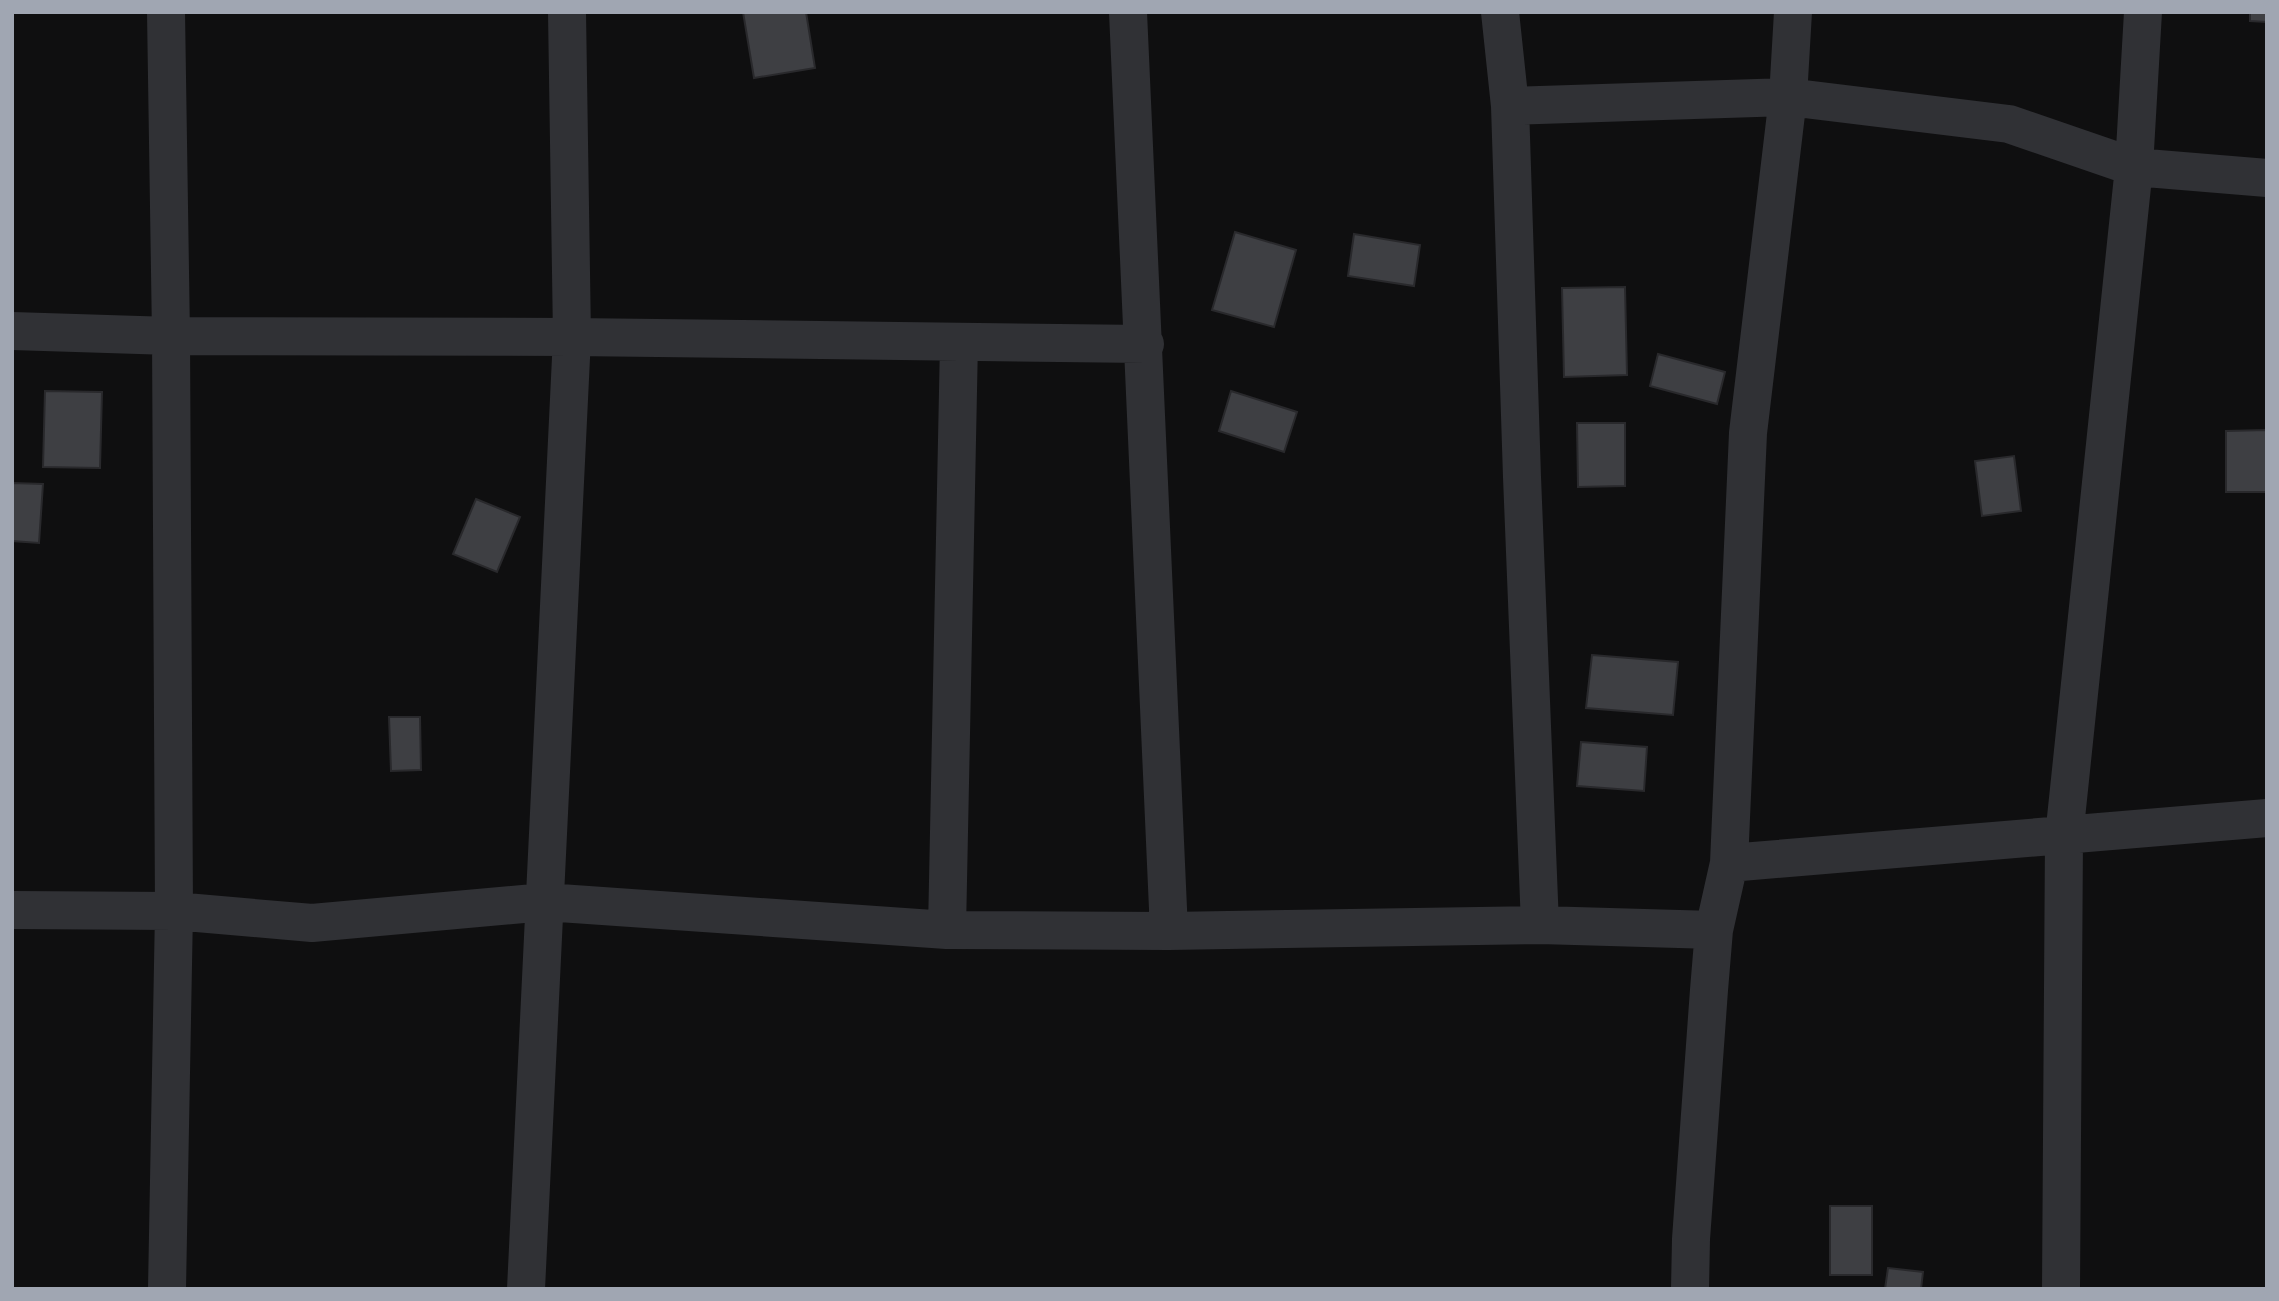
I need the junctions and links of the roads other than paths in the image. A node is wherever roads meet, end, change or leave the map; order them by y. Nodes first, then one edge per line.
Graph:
1 (166, 12) edge
2 (567, 12) edge
3 (1128, 12) edge
4 (1500, 12) edge
5 (1793, 12) edge
6 (2143, 12) edge
7 (1787, 97) junction
8 (1510, 106) junction
9 (2134, 167) junction
10 (2267, 178) edge
11 (12, 331) edge
12 (171, 336) junction
13 (572, 337) junction
14 (959, 341) junction
15 (1145, 344) junction
16 (2267, 818) edge
17 (2064, 837) junction
18 (1728, 863) junction
19 (545, 902) junction
20 (12, 910) edge
21 (174, 911) junction
22 (1540, 925) junction
23 (947, 930) junction
24 (1714, 930) junction
25 (1169, 931) junction
26 (167, 1289) edge
27 (526, 1289) edge
28 (1690, 1289) edge
29 (2061, 1289) edge

1 - 12 street
2 - 13 street
3 - 15 street
4 - 8 street
5 - 7 street
6 - 9 street
7 - 8 street
7 - 9 street
7 - 18 street
8 - 22 street
9 - 10 street
9 - 17 street
11 - 12 street
12 - 13 street
12 - 21 street
13 - 14 street
13 - 19 street
14 - 15 street
14 - 23 street
15 - 25 street
16 - 17 street
17 - 18 street
17 - 29 street
18 - 24 street
19 - 21 street
19 - 23 street
19 - 27 street
20 - 21 street
21 - 26 street
22 - 24 street
22 - 25 street
23 - 25 street
24 - 28 street

